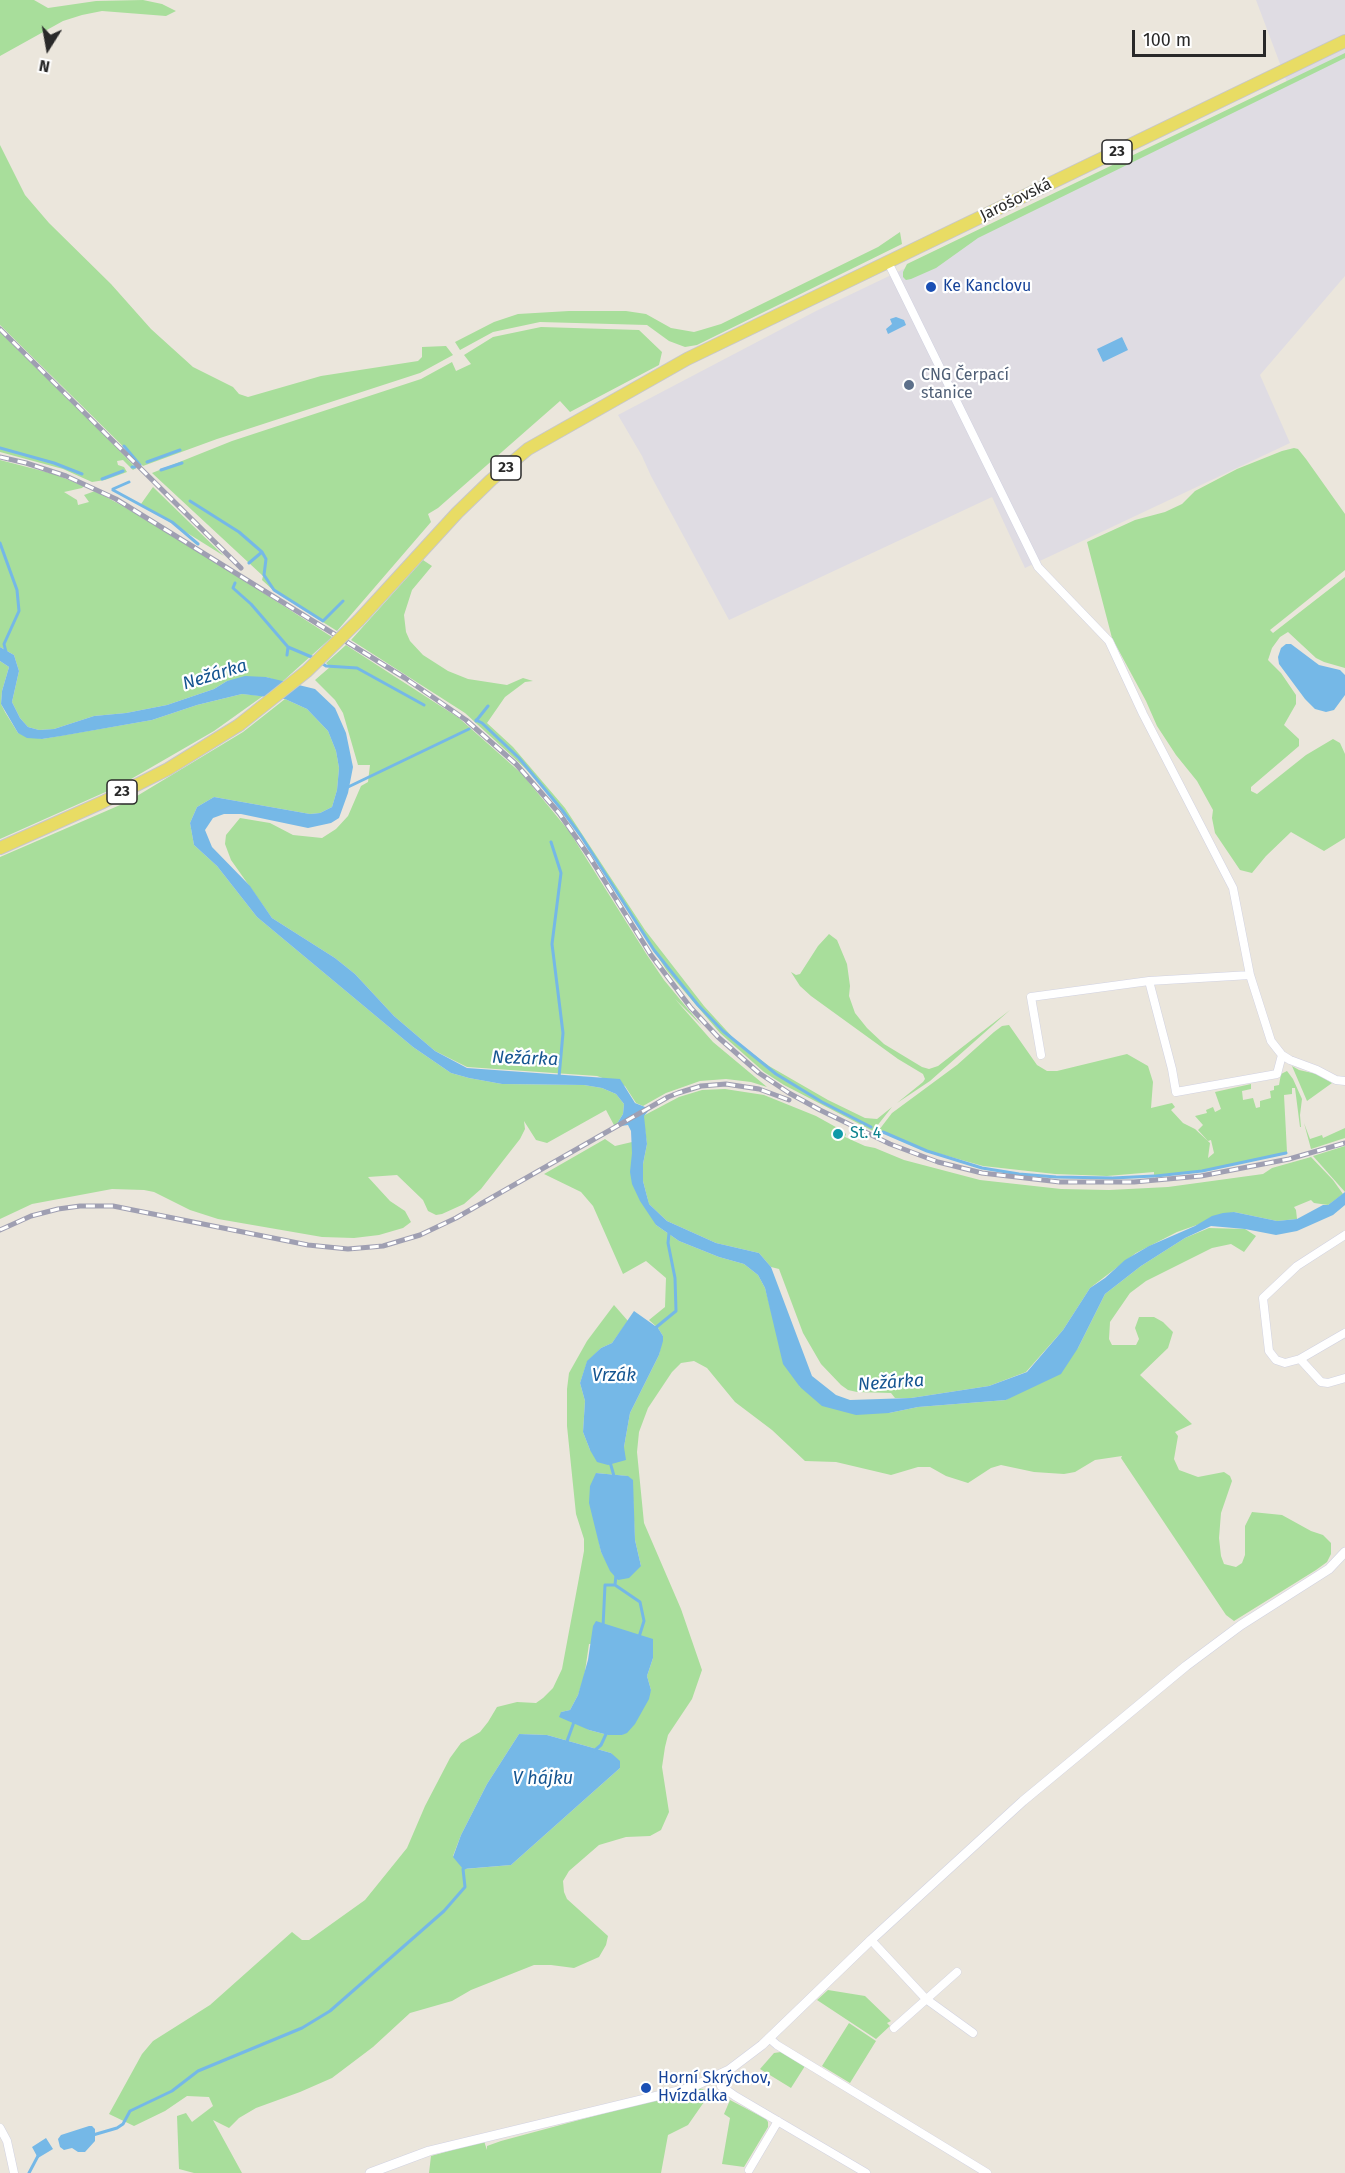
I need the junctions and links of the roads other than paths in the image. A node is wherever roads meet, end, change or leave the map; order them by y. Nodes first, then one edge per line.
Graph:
1 (1345, 42) edge
2 (888, 262) junction
3 (0, 848) edge
4 (1250, 975) junction
5 (1149, 981) junction
6 (1041, 1055) dead end
7 (1282, 1055) junction
8 (1345, 1081) edge
9 (1345, 1235) edge
10 (1345, 1333) edge
11 (1300, 1359) junction
12 (1345, 1378) edge
13 (1345, 1552) edge
14 (871, 1940) junction
15 (957, 1972) dead end
16 (926, 1999) junction
17 (894, 2028) dead end
18 (974, 2033) dead end
19 (769, 2038) junction
20 (719, 2075) junction
21 (778, 2121) junction
22 (0, 2128) edge
23 (749, 2169) dead end
24 (14, 2173) edge
25 (370, 2173) edge
26 (866, 2173) edge
27 (987, 2173) edge

1 - 2 main road, Jarošovská / 23
2 - 3 main road, Jarošovská / 23, bridge
2 - 4 street
4 - 5 street
4 - 7 street
5 - 6 street
5 - 7 street
7 - 8 street
9 - 11 street
10 - 11 street
11 - 12 street
13 - 14 street
14 - 16 street
14 - 19 street
15 - 16 street
16 - 17 street
16 - 18 street
19 - 20 street
19 - 27 street
20 - 21 street
20 - 25 street
21 - 23 street
21 - 26 street
22 - 24 street

